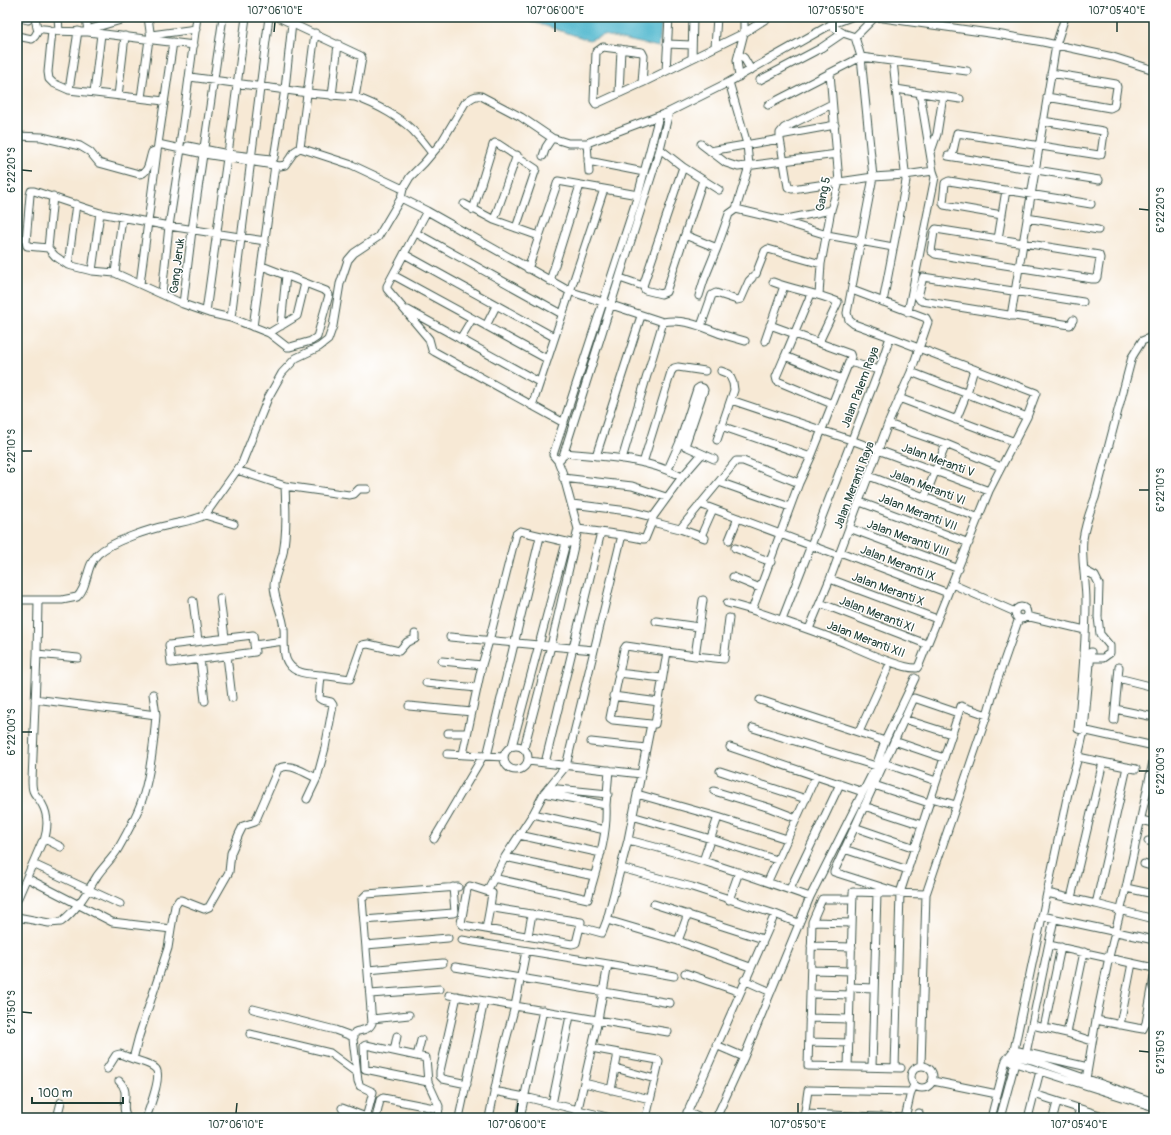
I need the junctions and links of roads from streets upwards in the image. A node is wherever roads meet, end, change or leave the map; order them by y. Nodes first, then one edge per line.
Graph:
1 (18, 17) edge
2 (58, 17) edge
3 (86, 17) edge
4 (131, 17) edge
5 (148, 17) edge
6 (197, 17) edge
7 (223, 17) edge
8 (246, 17) edge
9 (269, 17) edge
10 (278, 17) edge
11 (669, 17) edge
12 (693, 17) edge
13 (717, 17) edge
14 (744, 17) edge
15 (769, 17) edge
16 (851, 17) edge
17 (876, 17) edge
18 (1065, 17) edge
19 (32, 18) edge
20 (292, 23) junction
21 (830, 25) junction
22 (38, 29) junction
23 (196, 29) junction
24 (56, 31) junction
25 (88, 31) junction
26 (78, 32) junction
27 (744, 32) junction
28 (315, 33) junction
29 (843, 33) junction
30 (102, 34) junction
31 (17, 36) edge
32 (125, 36) junction
33 (855, 37) junction
34 (150, 38) junction
35 (173, 42) junction
36 (338, 44) junction
37 (667, 44) junction
38 (692, 44) junction
39 (194, 45) junction
40 (1056, 45) junction
41 (715, 47) junction
42 (621, 49) junction
43 (739, 54) junction
44 (862, 57) junction
45 (692, 58) junction
46 (894, 61) junction
47 (751, 70) junction
48 (1154, 70) edge
49 (666, 71) junction
50 (966, 71) dead end
51 (830, 73) junction
52 (1051, 73) junction
53 (190, 76) junction
54 (739, 77) junction
55 (213, 80) junction
56 (760, 80) dead end
57 (729, 82) junction
58 (238, 83) junction
59 (642, 83) junction
60 (261, 86) junction
61 (285, 89) junction
62 (896, 89) junction
63 (69, 90) junction
64 (94, 93) junction
65 (308, 93) junction
66 (619, 93) junction
67 (920, 93) junction
68 (118, 96) junction
69 (332, 96) junction
70 (943, 96) junction
71 (1047, 97) junction
72 (141, 98) junction
73 (355, 98) junction
74 (960, 99) dead end
75 (164, 101) junction
76 (832, 104) junction
77 (768, 105) dead end
78 (669, 112) junction
79 (659, 116) junction
80 (1043, 121) junction
81 (835, 125) junction
82 (17, 136) edge
83 (780, 137) junction
84 (552, 138) junction
85 (587, 143) junction
86 (701, 144) dead end
87 (747, 144) junction
88 (158, 145) junction
89 (1039, 145) junction
90 (180, 147) junction
91 (300, 148) junction
92 (660, 149) junction
93 (710, 151) junction
94 (931, 151) junction
95 (204, 152) junction
96 (432, 153) junction
97 (837, 154) junction
98 (517, 155) junction
99 (228, 156) junction
100 (543, 156) dead end
101 (251, 159) junction
102 (784, 160) junction
103 (588, 161) junction
104 (648, 162) junction
105 (655, 164) junction
106 (275, 165) junction
107 (749, 166) junction
108 (683, 167) junction
109 (1035, 170) junction
110 (933, 171) junction
111 (588, 172) dead end
112 (644, 172) junction
113 (905, 175) junction
114 (873, 177) junction
115 (703, 180) junction
116 (1099, 180) dead end
117 (839, 182) junction
118 (580, 185) junction
119 (403, 189) junction
120 (604, 189) junction
121 (719, 190) dead end
122 (1006, 190) junction
123 (1031, 193) junction
124 (638, 195) junction
125 (53, 196) junction
126 (400, 198) junction
127 (76, 204) junction
128 (464, 204) dead end
129 (1092, 204) dead end
130 (736, 209) junction
131 (472, 210) junction
132 (831, 210) junction
133 (427, 211) junction
134 (100, 213) junction
135 (1002, 215) junction
136 (122, 218) junction
137 (1027, 218) junction
138 (494, 220) junction
139 (782, 220) junction
140 (147, 222) junction
141 (169, 226) junction
142 (516, 228) junction
143 (192, 230) junction
144 (1098, 230) dead end
145 (416, 233) junction
146 (216, 234) junction
147 (685, 235) junction
148 (827, 235) junction
149 (538, 236) junction
150 (241, 238) junction
151 (998, 239) junction
152 (265, 241) junction
153 (862, 241) junction
154 (1023, 243) junction
155 (893, 247) junction
156 (48, 248) junction
157 (717, 248) junction
158 (404, 254) junction
159 (822, 264) junction
160 (68, 265) junction
161 (262, 266) junction
162 (1019, 267) junction
163 (528, 269) junction
164 (92, 271) junction
165 (115, 273) junction
166 (286, 275) junction
167 (393, 275) junction
168 (620, 278) junction
169 (550, 281) junction
170 (305, 282) junction
171 (773, 282) dead end
172 (140, 284) junction
173 (643, 286) junction
174 (784, 286) junction
175 (852, 290) junction
176 (569, 291) junction
177 (1015, 291) junction
178 (162, 294) junction
179 (811, 294) junction
180 (818, 295) junction
181 (699, 296) dead end
182 (838, 302) junction
183 (883, 302) junction
184 (1083, 302) dead end
185 (603, 303) junction
186 (183, 304) junction
187 (849, 304) junction
188 (496, 306) junction
189 (611, 306) junction
190 (404, 308) junction
191 (206, 312) junction
192 (908, 312) junction
193 (562, 314) junction
194 (641, 316) junction
195 (1011, 316) junction
196 (231, 318) junction
197 (472, 319) junction
198 (1073, 320) dead end
199 (663, 322) junction
200 (770, 325) junction
201 (281, 326) junction
202 (486, 326) junction
203 (701, 326) junction
204 (254, 327) junction
205 (269, 333) junction
206 (794, 334) junction
207 (1154, 336) edge
208 (554, 337) junction
209 (890, 337) junction
210 (460, 340) junction
211 (311, 341) junction
212 (745, 341) dead end
213 (765, 341) dead end
214 (820, 342) junction
215 (919, 348) junction
216 (305, 353) junction
217 (785, 356) junction
218 (547, 359) junction
219 (849, 362) junction
220 (974, 369) junction
221 (879, 370) junction
222 (705, 371) dead end
223 (721, 371) dead end
224 (911, 372) junction
225 (842, 379) junction
226 (539, 382) junction
227 (966, 393) junction
228 (899, 398) junction
229 (730, 400) junction
230 (832, 404) junction
231 (532, 406) junction
232 (1027, 417) junction
233 (956, 420) junction
234 (564, 423) junction
235 (888, 424) junction
236 (721, 426) junction
237 (822, 430) junction
238 (717, 440) dead end
239 (851, 440) junction
240 (1015, 442) junction
241 (946, 444) junction
242 (682, 445) junction
243 (878, 450) junction
244 (564, 453) junction
245 (702, 454) junction
246 (596, 456) junction
247 (811, 457) junction
248 (622, 459) junction
249 (714, 459) dead end
250 (558, 461) junction
251 (642, 463) junction
252 (1001, 466) junction
253 (668, 469) junction
254 (238, 470) junction
255 (935, 471) junction
256 (870, 476) junction
257 (682, 477) junction
258 (563, 478) junction
259 (719, 482) junction
260 (799, 483) junction
261 (285, 486) junction
262 (367, 489) dead end
263 (989, 491) junction
264 (666, 497) junction
265 (925, 497) junction
266 (860, 502) junction
267 (572, 504) junction
268 (700, 504) junction
269 (790, 507) junction
270 (713, 509) junction
271 (205, 516) junction
272 (738, 518) junction
273 (979, 518) junction
274 (652, 519) junction
275 (234, 524) dead end
276 (849, 528) junction
277 (578, 529) junction
278 (680, 529) junction
279 (601, 532) junction
280 (781, 534) junction
281 (622, 535) junction
282 (540, 537) junction
283 (729, 540) dead end
284 (566, 543) junction
285 (969, 543) junction
286 (575, 544) junction
287 (810, 545) junction
288 (735, 548) dead end
289 (839, 554) junction
290 (771, 562) junction
291 (959, 569) junction
292 (1084, 570) junction
293 (733, 577) dead end
294 (830, 579) junction
295 (952, 584) junction
296 (760, 588) junction
297 (948, 593) junction
298 (220, 598) dead end
299 (17, 600) edge
300 (703, 600) dead end
301 (38, 601) junction
302 (193, 602) dead end
303 (727, 603) dead end
304 (820, 604) junction
305 (752, 610) junction
306 (1020, 615) junction
307 (730, 618) dead end
308 (938, 619) junction
309 (782, 620) junction
310 (656, 621) dead end
311 (699, 627) junction
312 (809, 629) junction
313 (1085, 630) junction
314 (415, 634) dead end
315 (450, 637) dead end
316 (224, 638) junction
317 (198, 641) junction
318 (284, 641) junction
319 (489, 641) junction
320 (514, 643) junction
321 (254, 644) junction
322 (926, 644) junction
323 (539, 645) junction
324 (550, 646) junction
325 (572, 649) junction
326 (594, 650) junction
327 (667, 652) junction
328 (38, 654) junction
329 (227, 656) junction
330 (695, 656) junction
331 (78, 658) dead end
332 (200, 659) junction
333 (442, 661) dead end
334 (482, 665) junction
335 (1119, 667) dead end
336 (888, 668) dead end
337 (618, 673) junction
338 (321, 675) junction
339 (662, 678) junction
340 (914, 678) dead end
341 (1118, 678) junction
342 (1086, 679) junction
343 (426, 683) dead end
344 (1154, 686) edge
345 (477, 688) junction
346 (153, 694) dead end
347 (613, 696) junction
348 (232, 698) dead end
349 (35, 699) junction
350 (760, 700) dead end
351 (205, 701) dead end
352 (659, 702) junction
353 (410, 706) dead end
354 (1115, 709) junction
355 (472, 712) junction
356 (958, 713) junction
357 (156, 715) junction
358 (987, 715) junction
359 (1154, 717) edge
360 (904, 719) junction
361 (1114, 720) dead end
362 (651, 724) junction
363 (753, 728) dead end
364 (1084, 731) junction
365 (859, 732) junction
366 (448, 733) dead end
367 (467, 733) junction
368 (952, 734) junction
369 (885, 741) junction
370 (591, 742) dead end
371 (894, 742) junction
372 (512, 746) junction
373 (1154, 746) edge
374 (730, 747) dead end
375 (524, 748) junction
376 (646, 748) junction
377 (447, 754) dead end
378 (463, 754) junction
379 (485, 756) junction
380 (504, 757) junction
381 (1078, 757) junction
382 (1154, 757) edge
383 (944, 758) junction
384 (528, 761) junction
385 (1103, 762) junction
386 (545, 763) junction
387 (884, 763) junction
388 (566, 766) junction
389 (876, 766) junction
390 (1127, 767) junction
391 (1136, 769) dead end
392 (609, 770) junction
393 (720, 771) dead end
394 (641, 774) junction
395 (816, 776) junction
396 (317, 778) junction
397 (936, 781) junction
398 (840, 784) junction
399 (874, 785) junction
400 (546, 791) junction
401 (714, 791) dead end
402 (863, 792) junction
403 (608, 794) junction
404 (637, 794) junction
405 (307, 799) dead end
406 (806, 799) junction
407 (930, 800) junction
408 (606, 806) junction
409 (864, 806) junction
410 (956, 806) junction
411 (533, 814) junction
412 (632, 816) junction
413 (718, 817) junction
414 (796, 818) junction
415 (1140, 820) junction
416 (1154, 823) edge
417 (922, 826) junction
418 (854, 828) junction
419 (605, 830) junction
420 (519, 835) junction
421 (434, 839) dead end
422 (711, 839) junction
423 (787, 839) junction
424 (44, 840) junction
425 (628, 840) junction
426 (61, 847) dead end
427 (915, 848) junction
428 (844, 849) junction
429 (601, 854) junction
430 (505, 857) junction
431 (777, 860) junction
432 (703, 861) junction
433 (33, 864) junction
434 (1144, 864) dead end
435 (1154, 866) edge
436 (621, 868) junction
437 (908, 870) junction
438 (739, 872) junction
439 (594, 876) junction
440 (27, 878) junction
441 (493, 878) junction
442 (768, 881) junction
443 (1126, 888) junction
444 (89, 890) junction
445 (790, 890) junction
446 (487, 891) junction
447 (877, 893) junction
448 (900, 893) junction
449 (1047, 893) junction
450 (926, 894) junction
451 (1154, 894) edge
452 (810, 897) junction
453 (1071, 898) junction
454 (17, 900) edge
455 (729, 900) junction
456 (853, 900) junction
457 (120, 904) dead end
458 (654, 904) dead end
459 (1096, 904) junction
460 (77, 905) junction
461 (490, 907) junction
462 (1120, 910) junction
463 (532, 914) junction
464 (688, 914) junction
465 (774, 914) junction
466 (1042, 916) junction
467 (17, 917) edge
468 (1054, 919) junction
469 (1154, 919) edge
470 (364, 920) junction
471 (607, 920) junction
472 (812, 922) junction
473 (798, 923) junction
474 (852, 923) junction
475 (580, 927) junction
476 (171, 929) junction
477 (486, 929) junction
478 (1114, 932) junction
479 (528, 936) junction
480 (448, 938) dead end
481 (763, 939) junction
482 (462, 940) dead end
483 (1154, 940) edge
484 (678, 941) junction
485 (366, 945) junction
486 (1049, 945) junction
487 (811, 946) junction
488 (852, 947) junction
489 (1061, 947) junction
490 (526, 951) junction
491 (1084, 952) junction
492 (1109, 957) junction
493 (443, 963) dead end
494 (1132, 963) junction
495 (608, 964) junction
496 (455, 967) dead end
497 (750, 967) junction
498 (1154, 968) edge
499 (368, 970) junction
500 (811, 970) junction
501 (851, 971) junction
502 (685, 973) dead end
503 (674, 976) dead end
504 (1154, 977) edge
505 (521, 978) junction
506 (744, 980) junction
507 (850, 987) junction
508 (874, 988) junction
509 (440, 989) dead end
510 (603, 992) junction
511 (740, 992) junction
512 (771, 992) junction
513 (370, 994) junction
514 (814, 994) dead end
515 (449, 995) dead end
516 (850, 995) junction
517 (1153, 995) edge
518 (457, 996) junction
519 (484, 1002) junction
520 (670, 1003) dead end
521 (515, 1006) junction
522 (253, 1009) dead end
523 (543, 1010) junction
524 (409, 1015) dead end
525 (570, 1016) junction
526 (809, 1018) junction
527 (372, 1019) junction
528 (849, 1019) junction
529 (598, 1020) junction
530 (1096, 1020) junction
531 (1120, 1024) junction
532 (1032, 1025) junction
533 (1044, 1028) junction
534 (668, 1032) dead end
535 (1067, 1033) junction
536 (250, 1034) dead end
537 (398, 1036) dead end
538 (354, 1037) junction
539 (421, 1040) dead end
540 (1092, 1041) junction
541 (809, 1042) junction
542 (849, 1043) junction
543 (716, 1045) junction
544 (591, 1048) junction
545 (394, 1051) junction
546 (1026, 1052) junction
547 (618, 1053) junction
548 (1010, 1055) junction
549 (417, 1056) junction
550 (744, 1057) junction
551 (133, 1059) junction
552 (1015, 1063) junction
553 (921, 1066) junction
554 (848, 1067) junction
555 (1088, 1067) junction
556 (615, 1068) junction
557 (872, 1068) junction
558 (107, 1069) dead end
559 (1040, 1071) junction
560 (357, 1073) junction
561 (655, 1079) junction
562 (1086, 1079) junction
563 (119, 1081) dead end
564 (933, 1081) junction
565 (428, 1082) junction
566 (584, 1083) junction
567 (467, 1084) junction
568 (912, 1089) junction
569 (611, 1090) junction
570 (494, 1091) junction
571 (997, 1094) junction
572 (1034, 1094) junction
573 (525, 1097) junction
574 (650, 1099) junction
575 (61, 1102) dead end
576 (1057, 1102) junction
577 (1154, 1102) edge
578 (552, 1104) junction
579 (1154, 1107) edge
580 (342, 1108) dead end
581 (439, 1109) junction
582 (578, 1109) junction
583 (1080, 1109) junction
584 (686, 1115) edge
585 (804, 1116) edge
586 (1105, 1117) edge
587 (57, 1118) edge
588 (128, 1118) edge
589 (146, 1118) edge
590 (366, 1118) edge
591 (376, 1118) edge
592 (438, 1118) edge
593 (459, 1118) edge
594 (489, 1118) edge
595 (520, 1118) edge
596 (576, 1118) edge
597 (611, 1118) edge
598 (646, 1118) edge
599 (700, 1118) edge
600 (716, 1118) edge
601 (905, 1118) edge
602 (991, 1118) edge
603 (1000, 1118) edge
604 (1028, 1118) edge
605 (1053, 1118) edge
606 (1077, 1118) edge

1 - 19 street
2 - 24 street
3 - 25 street
4 - 25 street
5 - 34 street
6 - 23 street
7 - 55 street, Gang Jeruk
8 - 58 street
9 - 60 street
10 - 20 street
11 - 37 street
12 - 38 street
13 - 41 street
14 - 27 street
15 - 27 street
16 - 21 street
17 - 33 street
17 - 40 street
18 - 40 street
19 - 22 street
20 - 28 street
20 - 61 street
21 - 29 street
21 - 47 street
22 - 24 street
22 - 31 street
23 - 34 street
23 - 39 street
24 - 26 street
24 - 63 street
25 - 26 street
25 - 30 street
26 - 63 street
27 - 41 street
27 - 43 street
28 - 36 street
28 - 65 street
29 - 33 street
29 - 56 street
30 - 32 street
30 - 64 street
32 - 34 street
32 - 68 street
33 - 44 street, Jalan Palem Raya
34 - 35 street
34 - 72 street
35 - 39 street
35 - 75 street
36 - 69 street
36 - 73 street
37 - 38 street
37 - 49 street
38 - 45 street
39 - 53 street
40 - 48 street
40 - 52 street
41 - 45 street
42 - 59 street
42 - 66 street
42 - 66 street
43 - 47 street
43 - 54 street
44 - 46 street
44 - 51 street
44 - 114 street, Jalan Palem Raya
45 - 49 street
46 - 50 street
46 - 62 street
47 - 54 street
49 - 59 street
51 - 76 street, Gang 5
51 - 77 street
52 - 71 street
52 - 71 street
53 - 55 street
53 - 90 street
54 - 57 street
55 - 58 street
55 - 95 street, Gang Jeruk
57 - 78 street
57 - 87 street
58 - 60 street
58 - 99 street
59 - 66 street
60 - 61 street
60 - 101 street
61 - 65 street
61 - 101 street
62 - 67 street
62 - 113 street
63 - 64 street
64 - 68 street
65 - 69 street
65 - 91 street
67 - 70 street
67 - 94 street
68 - 72 street
69 - 73 street
70 - 74 street
70 - 94 street
71 - 80 street
72 - 75 street
73 - 96 street
75 - 88 street
76 - 81 street, Gang 5
76 - 83 street
78 - 79 street
78 - 92 street
79 - 85 street
79 - 104 street
80 - 89 street
80 - 89 street
81 - 83 street
81 - 97 street, Gang 5
82 - 88 street
83 - 87 street
83 - 102 street
84 - 85 street
84 - 96 street
84 - 100 street
85 - 103 street
86 - 93 street
87 - 93 street
87 - 107 street
88 - 90 street
88 - 140 street
89 - 109 street
89 - 109 street
90 - 95 street
90 - 141 street
91 - 106 street
91 - 119 street
92 - 105 street
92 - 108 street
93 - 107 street
94 - 110 street
95 - 99 street
95 - 143 street, Gang Jeruk
96 - 119 street
97 - 102 street
97 - 117 street, Gang 5
98 - 131 street
98 - 138 street
98 - 142 street
99 - 101 street
99 - 146 street
101 - 106 street
101 - 150 street
102 - 107 street
102 - 117 street
103 - 111 street
103 - 112 street
104 - 105 street
104 - 112 street
105 - 168 street
106 - 152 street
107 - 130 street
108 - 115 street
108 - 173 street
109 - 116 street
109 - 123 street
110 - 113 street
110 - 192 street
112 - 124 street
113 - 114 street
113 - 155 street
114 - 117 street
114 - 153 street, Jalan Palem Raya
115 - 121 street
115 - 147 street
117 - 132 street, Gang 5
118 - 120 street
118 - 149 street
118 - 169 street
119 - 126 street
120 - 124 street
120 - 176 street
122 - 123 street
122 - 135 street
122 - 135 street
123 - 129 street
123 - 137 street
124 - 185 street
125 - 127 street
125 - 156 street
125 - 156 street
126 - 133 street
126 - 216 street
127 - 134 street
127 - 160 street
128 - 131 street
130 - 139 street
130 - 157 street
131 - 138 street
132 - 139 street
132 - 148 street, Gang 5
133 - 145 street
133 - 163 street
134 - 136 street
134 - 164 street
135 - 151 street
136 - 140 street
136 - 165 street
137 - 144 street
137 - 154 street
138 - 142 street
139 - 148 street
140 - 141 street
140 - 172 street
141 - 143 street
141 - 178 street
142 - 149 street
143 - 146 street
143 - 186 street, Gang Jeruk
145 - 158 street
145 - 193 street
146 - 150 street
146 - 191 street
147 - 157 street
147 - 173 street
148 - 153 street
148 - 159 street, Gang 5
149 - 163 street
150 - 152 street
150 - 196 street
151 - 154 street
151 - 162 street
152 - 161 street
153 - 155 street
153 - 175 street, Jalan Palem Raya
154 - 162 street
154 - 162 street
155 - 183 street
156 - 160 street
157 - 181 street
158 - 167 street
158 - 188 street
159 - 180 street, Gang 5
159 - 203 street
160 - 164 street
161 - 166 street
161 - 204 street
162 - 177 street
163 - 169 street
164 - 165 street
165 - 172 street
166 - 170 street
166 - 201 street
167 - 190 street
167 - 197 street
168 - 173 street
168 - 189 street
169 - 176 street
170 - 201 street
170 - 211 street
171 - 174 street
172 - 178 street
174 - 179 street
174 - 200 street
175 - 183 street
175 - 187 street, Jalan Palem Raya
176 - 185 street
176 - 193 street
177 - 184 street
177 - 195 street
177 - 195 street
178 - 186 street
179 - 180 street
179 - 206 street
180 - 182 street
182 - 187 street
182 - 214 street
183 - 192 street
185 - 189 street
185 - 234 street
186 - 191 street
187 - 209 street, Jalan Palem Raya
188 - 202 street
188 - 208 street
189 - 194 street
189 - 244 street
190 - 210 street
190 - 231 street
191 - 196 street
192 - 215 street, Jalan Meranti Raya
193 - 208 street
194 - 199 street
194 - 246 street
195 - 198 street
196 - 204 street
197 - 202 street
197 - 210 street
199 - 203 street
199 - 248 street
200 - 206 street
200 - 213 street
201 - 205 street
202 - 218 street
203 - 212 street
204 - 205 street
205 - 211 street
206 - 214 street
206 - 217 street
207 - 292 street
208 - 218 street
209 - 215 street
209 - 221 street, Jalan Palem Raya
210 - 226 street
211 - 216 street
214 - 219 street
215 - 220 street
215 - 224 street, Jalan Meranti Raya
216 - 254 street
217 - 225 street
217 - 230 street
218 - 226 street
219 - 221 street
219 - 225 street
220 - 227 street
220 - 232 street
221 - 239 street, Jalan Palem Raya
222 - 251 street
223 - 229 street
224 - 227 street
224 - 228 street, Jalan Meranti Raya
225 - 230 street
226 - 231 street
227 - 232 street
227 - 233 street
228 - 233 street
228 - 235 street, Jalan Meranti Raya
229 - 236 street
229 - 237 street, Jalan Meranti V
230 - 237 street
231 - 234 street
232 - 240 street
233 - 240 street
234 - 250 street
235 - 241 street
235 - 243 street, Jalan Meranti Raya
236 - 238 street
236 - 247 street
237 - 239 street, Jalan Meranti V
237 - 247 street
239 - 243 street, Jalan Meranti V
239 - 287 street, Jalan Palem Raya
240 - 252 street
241 - 252 street
241 - 255 street
242 - 242 street
242 - 245 street
242 - 253 street
243 - 255 street, Jalan Meranti V
243 - 256 street, Jalan Meranti Raya
244 - 246 street
244 - 250 street
245 - 249 street
245 - 257 street
246 - 248 street
247 - 260 street
248 - 251 street
250 - 258 street
251 - 253 street
252 - 263 street
253 - 257 street
254 - 261 street
254 - 271 street
255 - 263 street, Jalan Meranti V
255 - 265 street
256 - 265 street, Jalan Meranti VI
256 - 266 street, Jalan Meranti Raya
257 - 264 street
258 - 264 street
258 - 267 street
259 - 260 street
259 - 268 street
259 - 269 street
260 - 269 street
261 - 262 street
261 - 318 street
263 - 273 street
264 - 274 street
265 - 273 street, Jalan Meranti VI
266 - 276 street, Jalan Meranti Raya
266 - 285 street, Jalan Meranti VII
267 - 274 street
267 - 277 street
268 - 270 street, Jalan Meranti IX
268 - 278 street
269 - 280 street
270 - 272 street, Jalan Meranti IX
270 - 278 street
271 - 275 street
271 - 301 street
272 - 280 street, Jalan Meranti IX
272 - 283 street
273 - 285 street
274 - 278 street
274 - 281 street
276 - 289 street, Jalan Meranti Raya
276 - 291 street, Jalan Meranti VIII
277 - 279 street
277 - 286 street
279 - 281 street
279 - 325 street
280 - 287 street, Jalan Meranti IX
280 - 290 street
281 - 326 street
282 - 284 street
282 - 319 street
282 - 320 street
284 - 286 street
284 - 323 street
285 - 291 street
286 - 324 street
287 - 289 street, Jalan Meranti IX
287 - 309 street, Jalan Palem Raya
288 - 290 street
289 - 294 street, Jalan Meranti Raya
289 - 297 street, Jalan Meranti IX
290 - 296 street
291 - 295 street
292 - 313 street
292 - 342 street
293 - 296 street
294 - 304 street, Jalan Meranti Raya
294 - 308 street, Jalan Meranti X
295 - 297 street
295 - 306 street
296 - 305 street
297 - 308 street
298 - 316 street
299 - 301 street
300 - 311 street
301 - 328 street
302 - 317 street
303 - 305 street, Jalan Meranti XII
304 - 312 street, Jalan Meranti Raya
304 - 322 street, Jalan Meranti XI
305 - 309 street, Jalan Meranti XII
306 - 313 street
306 - 358 street
307 - 330 street
308 - 322 street
309 - 312 street, Jalan Meranti XII
310 - 311 street
311 - 330 street
312 - 322 street, Jalan Meranti XII
313 - 342 street
314 - 338 street
315 - 319 street
316 - 317 street
316 - 321 street
317 - 332 street
318 - 321 street
318 - 338 street
319 - 320 street
319 - 334 street
320 - 323 street
320 - 379 street
321 - 329 street
323 - 324 street
323 - 372 street
324 - 325 street
324 - 375 street
325 - 326 street
325 - 386 street
326 - 388 street
327 - 330 street
327 - 337 street
327 - 339 street
328 - 331 street
328 - 349 street
329 - 332 street
329 - 348 street
332 - 351 street
333 - 334 street
334 - 345 street
335 - 341 street
336 - 365 street
337 - 339 street
337 - 347 street
338 - 396 street
339 - 352 street
340 - 369 street
341 - 344 street
341 - 354 street
342 - 364 street
343 - 345 street
345 - 355 street
346 - 357 street
347 - 352 street
347 - 362 street
349 - 357 street
349 - 424 street
350 - 365 street
352 - 362 street
353 - 355 street
354 - 359 street
354 - 361 street
355 - 367 street
356 - 358 street
356 - 360 street
356 - 368 street
357 - 444 street
358 - 410 street
360 - 368 street
360 - 371 street
362 - 376 street
363 - 389 street
364 - 373 street
364 - 381 street
365 - 369 street
366 - 367 street
367 - 378 street
368 - 383 street
369 - 389 street
370 - 376 street
371 - 383 street
371 - 387 street
372 - 375 street
372 - 380 street
374 - 395 street
375 - 384 street
376 - 394 street
377 - 378 street
378 - 379 street
379 - 380 street
379 - 421 street
380 - 384 street
381 - 385 street
381 - 449 street
382 - 415 street
383 - 397 street
384 - 386 street
385 - 390 street
385 - 453 street
386 - 388 street
387 - 397 street
387 - 399 street
388 - 392 street
388 - 400 street
389 - 402 street
390 - 391 street
390 - 459 street
392 - 394 street
392 - 403 street
393 - 406 street
394 - 404 street
395 - 398 street
395 - 406 street
396 - 405 street
396 - 476 street
397 - 407 street
398 - 402 street
398 - 445 street
399 - 407 street
399 - 409 street
400 - 403 street
400 - 408 street
400 - 411 street
401 - 414 street
402 - 452 street
403 - 408 street
404 - 412 street
404 - 413 street
406 - 414 street
407 - 410 street
407 - 417 street
408 - 419 street
409 - 417 street
409 - 418 street
410 - 450 street
411 - 419 street
411 - 420 street
412 - 422 street
412 - 425 street
413 - 422 street
413 - 423 street
414 - 423 street
415 - 416 street
415 - 443 street
417 - 427 street
418 - 427 street
418 - 428 street
419 - 429 street
420 - 429 street
420 - 430 street
422 - 431 street
422 - 432 street
423 - 431 street
424 - 426 street
424 - 433 street
425 - 432 street
425 - 436 street
427 - 437 street
428 - 437 street
428 - 448 street
429 - 439 street
430 - 439 street
430 - 441 street
431 - 442 street
432 - 438 street
433 - 440 street
433 - 444 street
434 - 435 street
436 - 455 street
436 - 471 street
437 - 448 street
438 - 442 street
438 - 455 street
439 - 441 street
440 - 454 street
440 - 460 street
441 - 446 street
442 - 445 street
443 - 451 street
443 - 462 street
444 - 457 street
444 - 460 street
445 - 452 street
446 - 461 street
446 - 477 street
447 - 448 street
447 - 456 street
447 - 508 street
448 - 450 street
448 - 557 street
449 - 453 street
449 - 466 street
450 - 553 street
452 - 473 street
453 - 459 street
455 - 465 street
456 - 472 street
456 - 474 street
458 - 464 street
459 - 462 street
460 - 467 street
460 - 476 street
461 - 463 street
461 - 477 street
462 - 469 street
462 - 478 street
463 - 475 street
463 - 479 street
464 - 481 street
464 - 484 street
465 - 473 street
465 - 481 street
466 - 468 street
466 - 548 street
468 - 478 street
468 - 486 street
470 - 470 street
470 - 485 street
471 - 475 street
471 - 484 street
472 - 474 street
472 - 487 street
473 - 512 street
474 - 488 street
475 - 479 street
476 - 551 street
477 - 479 street
478 - 483 street
478 - 492 street
480 - 485 street
481 - 497 street
482 - 490 street
484 - 497 street
485 - 499 street
486 - 489 street
486 - 532 street
487 - 488 street
487 - 500 street
488 - 501 street
489 - 491 street
489 - 533 street
490 - 495 street
490 - 505 street
491 - 492 street
491 - 535 street
492 - 494 street
492 - 530 street
493 - 499 street
494 - 498 street
494 - 531 street
495 - 503 street
495 - 510 street
496 - 505 street
497 - 506 street
499 - 513 street
500 - 501 street
500 - 526 street
501 - 507 street
502 - 511 street
504 - 517 street
505 - 510 street
505 - 521 street
506 - 511 street
506 - 512 street
507 - 508 street
507 - 516 street
508 - 557 street
509 - 513 street
510 - 520 street
510 - 529 street
511 - 543 street
512 - 550 street
513 - 527 street
514 - 516 street
515 - 518 street
516 - 528 street
517 - 531 street
518 - 519 street
518 - 567 street
519 - 521 street
519 - 567 street
521 - 523 street
521 - 570 street
522 - 538 street
523 - 525 street
523 - 573 street
524 - 527 street
525 - 529 street
525 - 578 street
526 - 528 street
526 - 541 street
527 - 538 street
528 - 542 street
529 - 534 street
529 - 544 street
530 - 531 street
530 - 540 street
532 - 533 street
532 - 546 street
533 - 535 street
535 - 540 street
536 - 560 street
537 - 545 street
538 - 560 street
539 - 549 street
540 - 555 street
541 - 542 street
541 - 554 street
542 - 554 street
543 - 550 street
543 - 584 street
544 - 547 street
544 - 566 street
545 - 549 street
545 - 565 street
546 - 548 street
546 - 555 street
547 - 556 street
547 - 561 street
548 - 552 street
548 - 562 street
548 - 571 street
549 - 565 street
550 - 600 street
551 - 558 street
551 - 589 street
552 - 559 street
552 - 603 street
553 - 564 street
553 - 568 street
554 - 557 street
555 - 562 street
556 - 561 street
556 - 569 street
559 - 572 street
559 - 579 street
560 - 590 street
561 - 574 street
562 - 577 street
563 - 588 street
564 - 568 street
564 - 571 street
565 - 581 street
566 - 569 street
566 - 582 street
567 - 593 street
568 - 585 street
568 - 601 street
569 - 574 street
570 - 573 street
570 - 594 street
571 - 602 street
572 - 576 street
572 - 604 street
573 - 578 street
573 - 595 street
574 - 598 street
575 - 587 street
576 - 583 street
576 - 605 street
578 - 582 street
580 - 590 street
581 - 591 street
581 - 592 street
582 - 596 street
582 - 597 street
583 - 586 street
583 - 606 street
584 - 599 street
585 - 601 street

